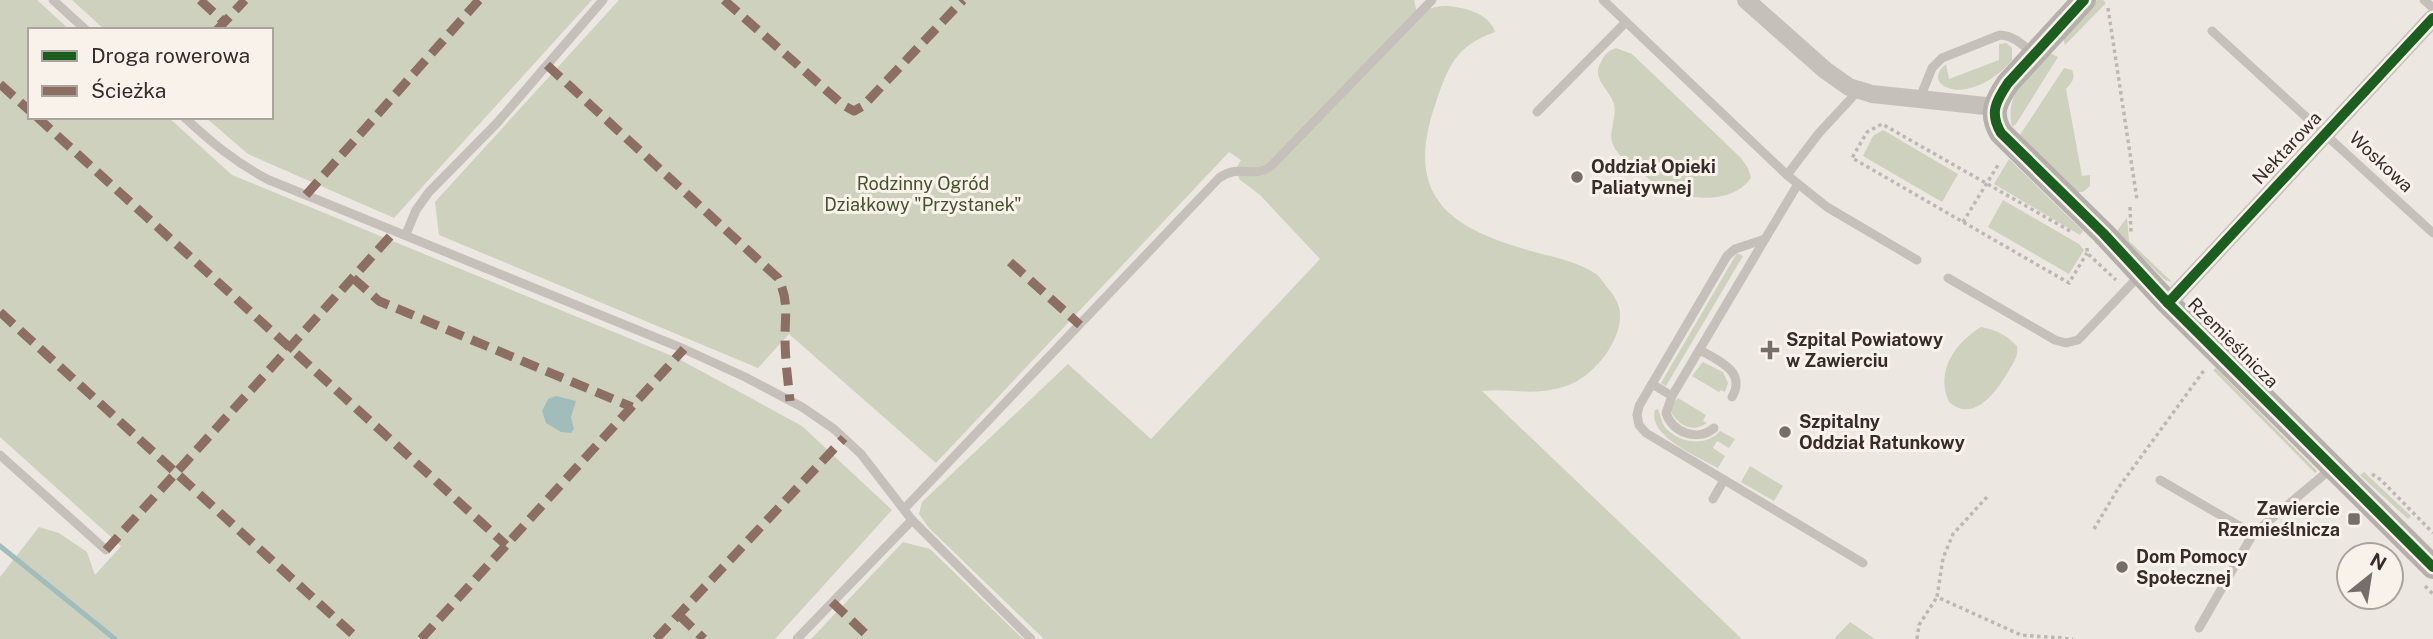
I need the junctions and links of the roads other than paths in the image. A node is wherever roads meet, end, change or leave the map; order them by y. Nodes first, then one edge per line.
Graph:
1 (53, 0) edge
2 (603, 0) edge
3 (1432, 0) edge
4 (1603, 0) edge
5 (1746, 0) edge
6 (2084, 0) edge
7 (2424, 0) edge
8 (2433, 8) edge
9 (2433, 18) edge
10 (1626, 22) junction
11 (84, 28) edge
12 (2212, 31) dead end
13 (2034, 54) junction
14 (1858, 91) junction
15 (1920, 98) junction
16 (1995, 107) junction
17 (1537, 112) dead end
18 (186, 119) edge
19 (2325, 134) junction
20 (1787, 175) junction
21 (1798, 184) junction
22 (2433, 233) edge
23 (406, 234) junction
24 (1765, 239) junction
25 (1917, 260) dead end
26 (2142, 274) junction
27 (1948, 278) dead end
28 (2168, 303) junction
29 (1700, 350) junction
30 (1651, 384) junction
31 (1672, 396) junction
32 (1732, 397) dead end
33 (1714, 428) dead end
34 (0, 455) edge
35 (2334, 467) junction
36 (1724, 480) junction
37 (2160, 480) dead end
38 (1713, 499) dead end
39 (904, 509) junction
40 (912, 520) junction
41 (2253, 534) junction
42 (106, 550) dead end
43 (1863, 563) dead end
44 (2433, 567) edge
45 (2199, 628) dead end
46 (797, 639) edge
47 (1031, 639) edge

1 - 11 lane
2 - 23 lane
3 - 39 lane
4 - 10 lane
5 - 14 street
6 - 13 street
7 - 8 lane
9 - 19 street, Nektarowa
10 - 17 lane
10 - 20 lane
12 - 19 lane, Woskowa
13 - 15 lane
13 - 16 street
14 - 15 street
14 - 20 lane
15 - 16 street
16 - 26 street, Rzemieślnicza
18 - 23 lane
19 - 22 lane, Woskowa
19 - 28 street, Nektarowa
20 - 21 lane
21 - 24 lane
21 - 25 lane
23 - 39 lane
24 - 29 lane
24 - 30 lane
26 - 27 lane
26 - 28 street, Rzemieślnicza
28 - 35 street, Rzemieślnicza
29 - 31 lane
29 - 32 lane
30 - 31 lane
30 - 36 lane
31 - 33 lane
34 - 42 lane
35 - 41 lane
35 - 44 street, Rzemieślnicza
36 - 38 lane
36 - 43 lane
37 - 41 lane
39 - 40 lane
40 - 46 lane
40 - 47 lane
41 - 45 lane

